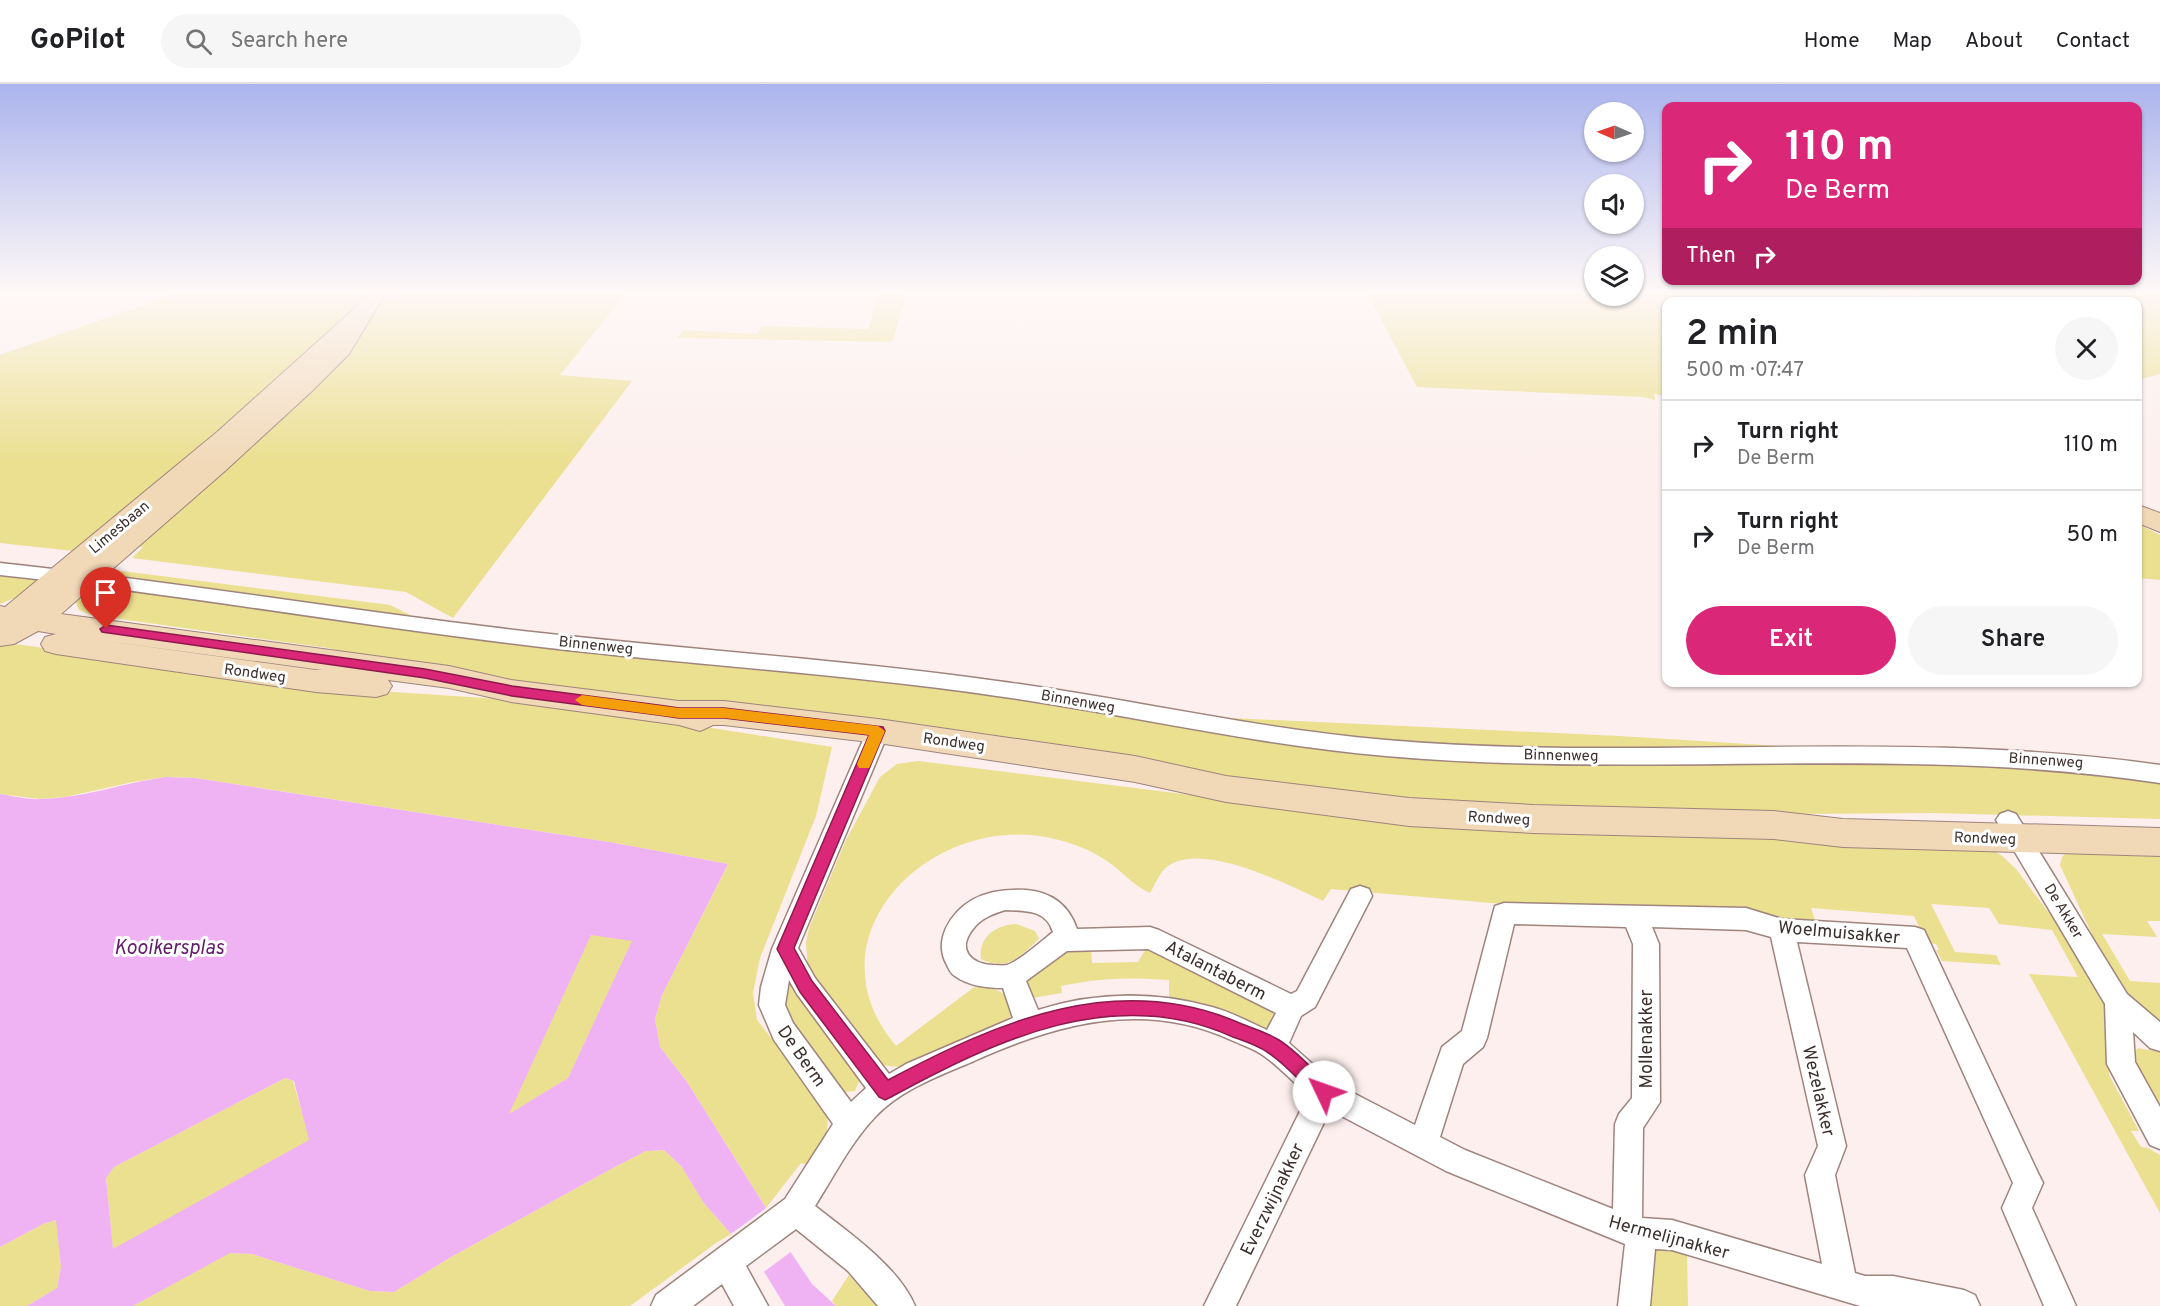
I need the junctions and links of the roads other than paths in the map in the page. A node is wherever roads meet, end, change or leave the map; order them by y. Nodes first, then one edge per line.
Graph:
1 (342, 348) edge
2 (2142, 515) edge
3 (2160, 524) edge
4 (87, 564) junction
5 (0, 569) edge
6 (10, 625) edge
7 (875, 739) junction
8 (2160, 774) edge
9 (2160, 825) edge
10 (2014, 830) junction
11 (2160, 842) edge
12 (1360, 896) dead end
13 (1635, 917) junction
14 (1782, 930) junction
15 (1067, 939) junction
16 (785, 949) junction
17 (1011, 977) junction
18 (2118, 1002) junction
19 (1292, 1008) junction
20 (1028, 1025) junction
21 (2160, 1040) edge
22 (1273, 1046) junction
23 (1324, 1092) junction
24 (867, 1106) junction
25 (2160, 1135) edge
26 (1423, 1144) junction
27 (786, 1217) junction
28 (1634, 1232) junction
29 (734, 1256) junction
30 (1842, 1287) junction
31 (667, 1306) edge
32 (752, 1306) edge
33 (899, 1306) edge
34 (1220, 1306) edge
35 (1634, 1306) edge
36 (1964, 1306) edge
37 (2060, 1306) edge

1 - 4 main road, Limesbaan
2 - 3 main road
4 - 5 street, Binnenweg
4 - 6 main road, Limesbaan
4 - 8 street, Binnenweg
6 - 7 main road, Rondweg
7 - 10 main road, Rondweg
7 - 16 street, De Berm
9 - 10 main road, Rondweg
10 - 11 main road, Rondweg
10 - 18 street, De Akker
12 - 19 street
13 - 14 street, Woelmuisakker
13 - 26 street, Woelmuisakker
13 - 28 street, Mollenakker
14 - 30 street, Wezelakker
14 - 37 street, Woelmuisakker
15 - 17 street, Atalantaberm
15 - 17 street
15 - 19 street, Atalantaberm
16 - 24 street
16 - 24 street, De Berm
17 - 20 street
18 - 21 street, De Akker
18 - 25 street, De Akker
19 - 22 street
20 - 22 street
20 - 24 street
22 - 23 street
23 - 26 street, Hermelijnakker
23 - 34 street, Everzwijnakker
24 - 27 street
26 - 28 street, Hermelijnakker
27 - 29 street
27 - 33 street
28 - 30 street, Hermelijnakker
28 - 35 street, Mollenakker
29 - 31 street
29 - 32 street
30 - 36 street, Hermelijnakker

